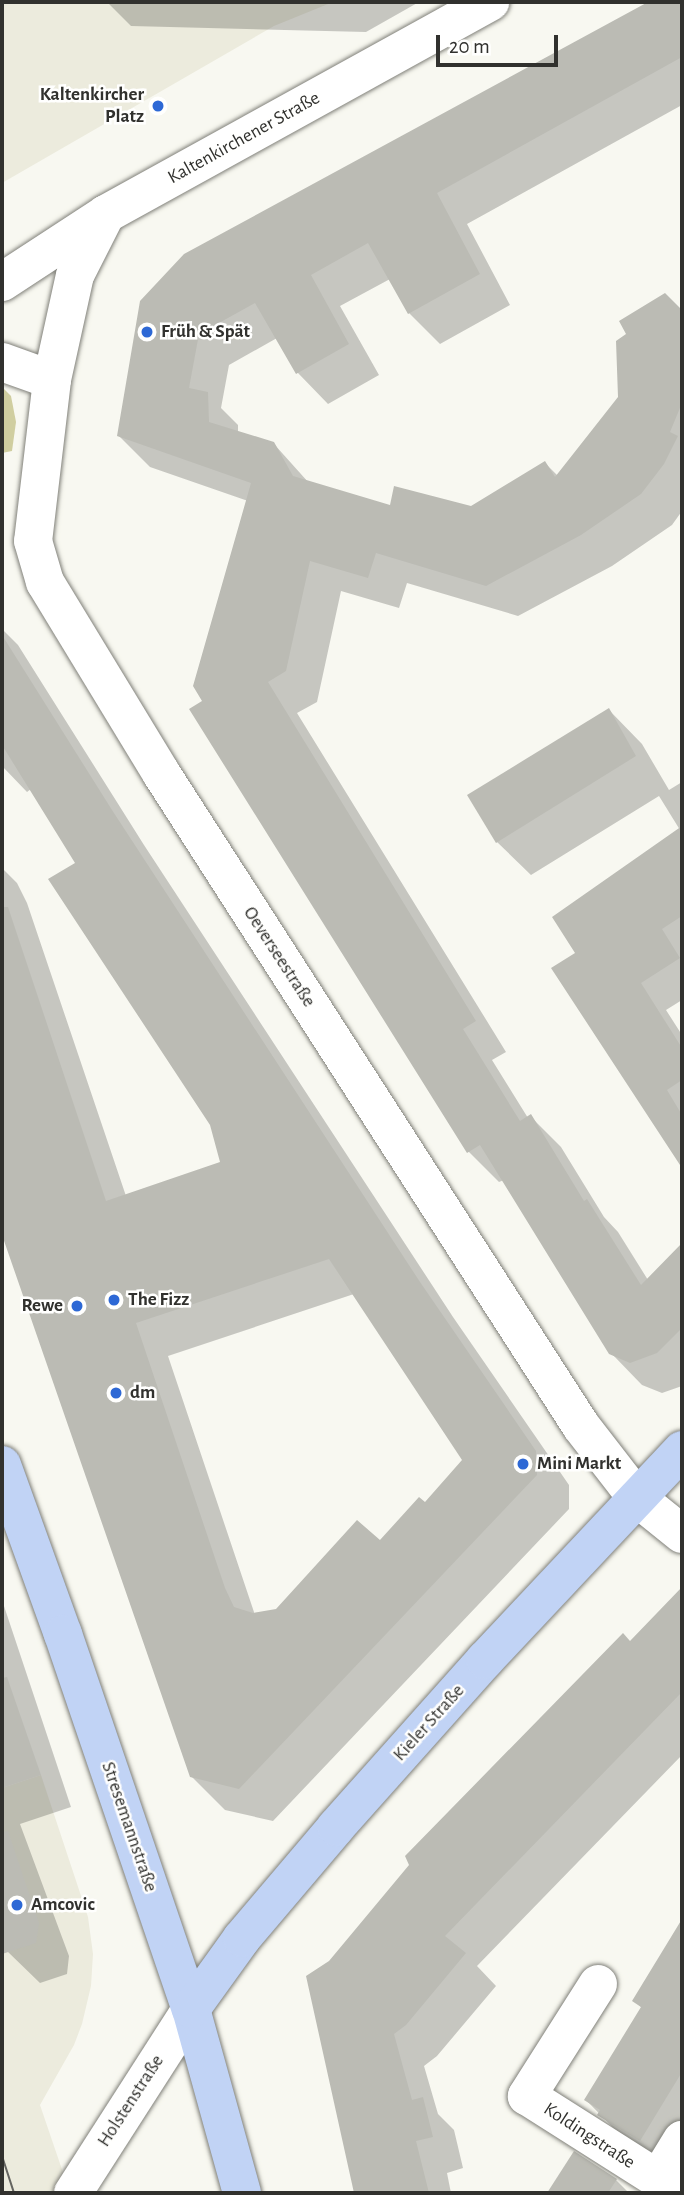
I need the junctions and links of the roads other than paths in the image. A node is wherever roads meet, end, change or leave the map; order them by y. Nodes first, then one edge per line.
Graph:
1 (490, 2) edge
2 (106, 214) junction
3 (2, 282) edge
4 (2, 362) edge
5 (52, 380) junction
6 (682, 1450) edge
7 (2, 1465) edge
8 (636, 1497) junction
9 (682, 1534) edge
10 (598, 1984) dead end
11 (191, 2009) junction
12 (682, 2140) edge
13 (669, 2186) edge
14 (73, 2193) edge
15 (242, 2193) edge

1 - 2 street, Kaltenkirchener Straße
2 - 3 street, Kaltenkirchener Straße
2 - 5 street, Oeverseestraße
4 - 5 street
5 - 8 street, Oeverseestraße
6 - 8 main road, Kieler Straße
7 - 11 main road, Stresemannstraße
8 - 9 street
8 - 11 main road, Kieler Straße
10 - 13 street, Koldingstraße
11 - 14 street, Holstenstraße
11 - 15 main road, Stresemannstraße
12 - 13 street, Koldingstraße

